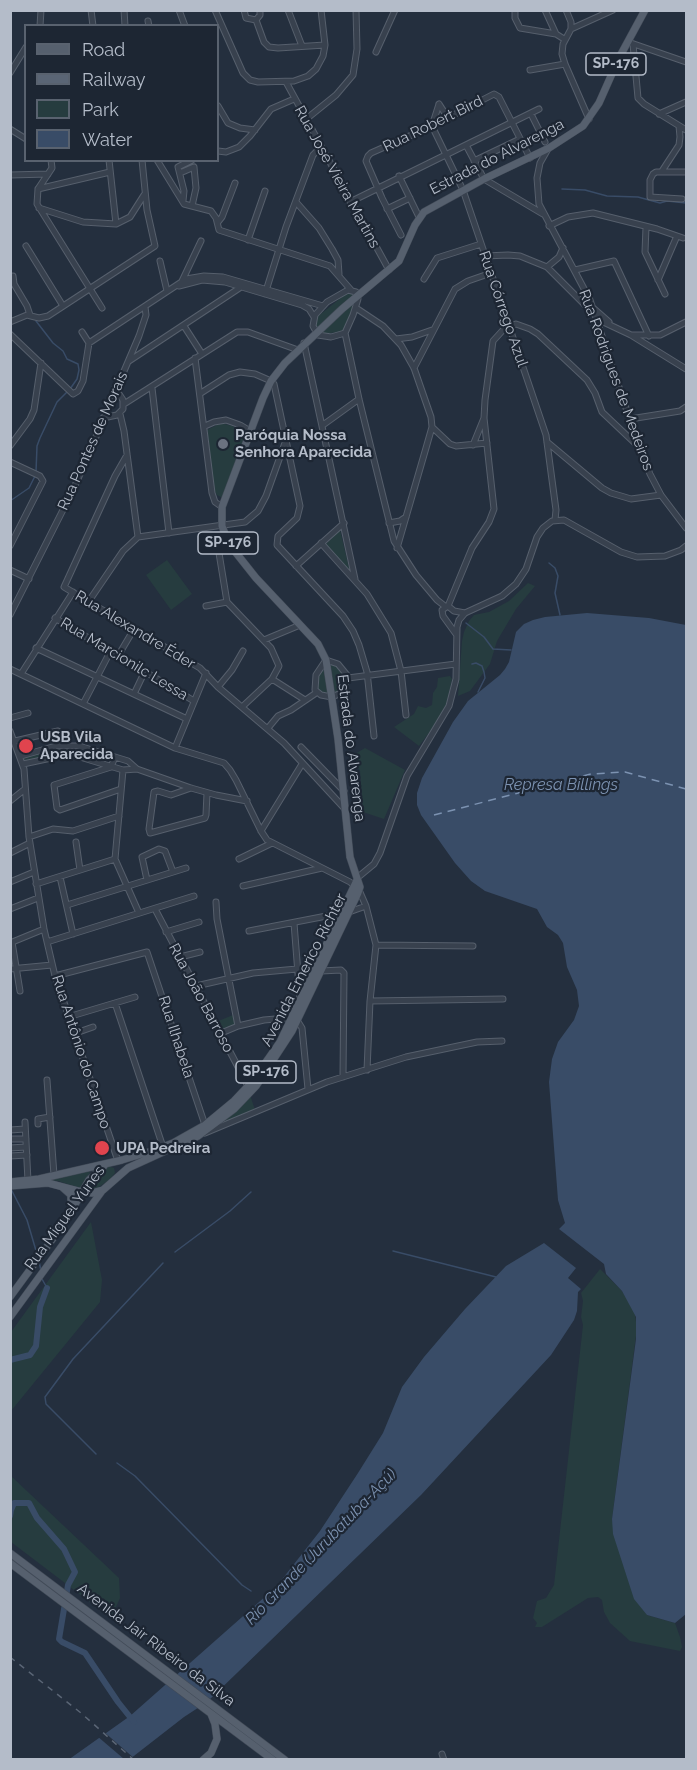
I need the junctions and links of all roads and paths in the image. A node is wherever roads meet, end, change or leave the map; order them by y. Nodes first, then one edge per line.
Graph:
1 (215, 10) edge
2 (244, 10) edge
3 (260, 10) edge
4 (288, 10) edge
5 (321, 10) edge
6 (356, 10) edge
7 (515, 10) edge
8 (545, 10) edge
9 (566, 10) edge
10 (593, 10) edge
11 (614, 10) edge
12 (645, 10) edge
13 (394, 11) edge
14 (597, 18) junction
15 (256, 20) junction
16 (571, 29) junction
17 (556, 34) junction
18 (564, 39) junction
19 (632, 43) junction
20 (325, 45) junction
21 (302, 46) junction
22 (24, 50) edge
23 (375, 52) dead end
24 (687, 62) edge
25 (565, 64) junction
26 (530, 70) dead end
27 (10, 73) edge
28 (286, 82) junction
29 (294, 99) junction
30 (687, 102) edge
31 (219, 108) edge
32 (539, 109) dead end
33 (531, 114) junction
34 (659, 114) junction
35 (448, 118) junction
36 (589, 119) junction
37 (305, 120) junction
38 (512, 123) junction
39 (432, 126) junction
40 (679, 126) junction
41 (10, 129) edge
42 (255, 130) junction
43 (687, 130) edge
44 (24, 138) edge
45 (520, 139) junction
46 (466, 145) junction
47 (547, 145) junction
48 (320, 148) junction
49 (219, 151) edge
50 (447, 154) junction
51 (541, 156) junction
52 (530, 158) junction
53 (474, 161) junction
54 (51, 162) edge
55 (109, 162) edge
56 (142, 162) edge
57 (158, 162) edge
58 (188, 162) edge
59 (662, 171) junction
60 (110, 172) junction
61 (687, 172) edge
62 (180, 173) junction
63 (48, 174) junction
64 (10, 175) edge
65 (399, 176) junction
66 (484, 179) junction
67 (235, 183) dead end
68 (378, 188) junction
69 (38, 189) junction
70 (463, 190) junction
71 (265, 191) dead end
72 (145, 194) junction
73 (410, 198) junction
74 (682, 199) dead end
75 (296, 202) junction
76 (350, 202) junction
77 (187, 205) junction
78 (39, 208) junction
79 (387, 209) junction
80 (543, 214) junction
81 (419, 217) junction
82 (218, 222) junction
83 (116, 224) junction
84 (549, 226) junction
85 (646, 227) junction
86 (401, 235) dead end
87 (248, 240) junction
88 (201, 241) dead end
89 (481, 244) junction
90 (26, 246) dead end
91 (563, 248) junction
92 (279, 250) junction
93 (486, 256) junction
94 (159, 261) dead end
95 (548, 267) junction
96 (389, 270) junction
97 (575, 270) junction
98 (491, 273) junction
99 (339, 274) junction
100 (13, 276) dead end
101 (424, 279) dead end
102 (658, 280) junction
103 (179, 284) junction
104 (229, 284) junction
105 (242, 287) junction
106 (90, 288) junction
107 (351, 290) junction
108 (167, 291) junction
109 (265, 292) junction
110 (665, 294) dead end
111 (357, 296) junction
112 (225, 299) junction
113 (581, 302) junction
114 (302, 303) junction
115 (63, 306) junction
116 (323, 306) junction
117 (145, 307) junction
118 (102, 308) dead end
119 (356, 308) junction
120 (593, 308) junction
121 (30, 315) junction
122 (314, 317) junction
123 (596, 317) junction
124 (10, 322) edge
125 (687, 322) edge
126 (509, 325) junction
127 (184, 326) junction
128 (614, 327) junction
129 (432, 330) junction
130 (82, 332) dead end
131 (316, 333) junction
132 (345, 333) junction
133 (10, 335) edge
134 (631, 335) junction
135 (649, 336) junction
136 (396, 339) junction
137 (88, 343) junction
138 (304, 344) junction
139 (297, 350) junction
140 (202, 354) junction
141 (195, 358) junction
142 (128, 362) junction
143 (41, 363) junction
144 (414, 368) junction
145 (687, 369) edge
146 (271, 381) junction
147 (115, 388) junction
148 (152, 388) junction
149 (201, 393) junction
150 (263, 398) junction
151 (278, 399) junction
152 (359, 399) junction
153 (124, 404) junction
154 (686, 410) edge
155 (120, 414) junction
156 (103, 418) junction
157 (484, 418) junction
158 (630, 419) junction
159 (323, 425) junction
160 (205, 426) junction
161 (432, 427) junction
162 (250, 432) junction
163 (286, 437) junction
164 (547, 442) junction
165 (487, 443) junction
166 (473, 445) junction
167 (10, 446) edge
168 (639, 447) junction
169 (128, 455) junction
170 (10, 462) edge
171 (661, 495) junction
172 (554, 498) junction
173 (223, 504) junction
174 (556, 510) junction
175 (408, 516) junction
176 (555, 520) junction
177 (564, 520) junction
178 (344, 523) junction
179 (389, 523) junction
180 (549, 523) junction
181 (222, 526) junction
182 (687, 528) edge
183 (170, 533) junction
184 (138, 537) junction
185 (225, 538) junction
186 (321, 543) junction
187 (10, 546) edge
188 (687, 546) edge
189 (397, 548) junction
190 (296, 566) junction
191 (10, 570) edge
192 (29, 579) junction
193 (355, 579) junction
194 (73, 592) junction
195 (89, 601) junction
196 (227, 602) junction
197 (206, 606) dead end
198 (449, 608) junction
199 (465, 613) junction
200 (10, 615) edge
201 (55, 618) junction
202 (446, 618) junction
203 (300, 625) junction
204 (134, 628) junction
205 (457, 635) junction
206 (264, 640) junction
207 (36, 648) junction
208 (110, 651) junction
209 (243, 651) dead end
210 (118, 656) junction
211 (326, 660) junction
212 (456, 664) junction
213 (10, 669) edge
214 (401, 670) junction
215 (144, 672) junction
216 (206, 673) junction
217 (21, 674) junction
218 (368, 675) junction
219 (97, 677) junction
220 (348, 678) junction
221 (272, 679) junction
222 (218, 687) junction
223 (316, 693) junction
224 (134, 694) junction
225 (332, 697) junction
226 (305, 700) junction
227 (194, 701) junction
228 (83, 705) junction
229 (243, 707) junction
230 (28, 713) dead end
231 (406, 715) dead end
232 (10, 718) edge
233 (187, 719) junction
234 (268, 728) junction
235 (10, 730) edge
236 (58, 731) dead end
237 (374, 736) dead end
238 (15, 741) junction
239 (300, 747) dead end
240 (175, 748) junction
241 (104, 753) junction
242 (21, 756) junction
243 (115, 757) junction
244 (23, 764) junction
245 (101, 764) junction
246 (302, 764) junction
247 (111, 767) junction
248 (137, 769) junction
249 (123, 770) junction
250 (191, 788) junction
251 (25, 789) junction
252 (121, 789) junction
253 (344, 791) junction
254 (207, 793) junction
255 (10, 801) edge
256 (247, 801) junction
257 (345, 809) junction
258 (119, 816) junction
259 (261, 831) junction
260 (29, 840) junction
261 (76, 842) dead end
262 (272, 843) junction
263 (10, 853) edge
264 (115, 859) junction
265 (239, 859) dead end
266 (186, 868) dead end
267 (322, 868) junction
268 (80, 870) junction
269 (34, 872) junction
270 (173, 872) junction
271 (60, 877) junction
272 (147, 880) junction
273 (10, 882) edge
274 (357, 883) junction
275 (36, 884) junction
276 (128, 885) junction
277 (243, 886) dead end
278 (194, 896) dead end
279 (38, 898) junction
280 (216, 902) dead end
281 (67, 905) junction
282 (366, 906) junction
283 (10, 909) edge
284 (155, 909) junction
285 (346, 912) junction
286 (140, 913) junction
287 (199, 922) dead end
288 (294, 923) junction
289 (44, 928) junction
290 (249, 931) dead end
291 (166, 932) junction
292 (73, 934) junction
293 (47, 942) junction
294 (11, 943) edge
295 (376, 945) junction
296 (473, 946) dead end
297 (200, 952) dead end
298 (180, 957) junction
299 (52, 965) junction
300 (14, 968) edge
301 (297, 969) junction
302 (321, 971) junction
303 (55, 976) junction
304 (228, 978) junction
305 (196, 986) junction
306 (20, 991) dead end
307 (135, 997) dead end
308 (503, 999) dead end
309 (300, 1001) junction
310 (370, 1001) junction
311 (115, 1003) junction
312 (68, 1017) junction
313 (294, 1019) junction
314 (238, 1026) junction
315 (93, 1027) dead end
316 (74, 1034) junction
317 (219, 1034) junction
318 (502, 1041) dead end
319 (367, 1070) junction
320 (343, 1077) junction
321 (47, 1080) dead end
322 (248, 1086) junction
323 (308, 1089) junction
324 (234, 1109) junction
325 (249, 1114) junction
326 (51, 1117) junction
327 (38, 1124) dead end
328 (205, 1125) junction
329 (10, 1130) edge
330 (198, 1136) junction
331 (10, 1139) edge
332 (26, 1139) junction
333 (26, 1147) junction
334 (163, 1147) junction
335 (10, 1148) edge
336 (27, 1155) junction
337 (10, 1156) edge
338 (118, 1161) junction
339 (54, 1175) junction
340 (28, 1180) junction
341 (10, 1182) edge
342 (60, 1185) junction
343 (10, 1186) edge
344 (103, 1190) junction
345 (82, 1192) junction
346 (71, 1214) junction
347 (29, 1271) junction
348 (10, 1297) edge
349 (19, 1306) junction
350 (10, 1317) edge
351 (10, 1552) edge
352 (10, 1563) edge
353 (210, 1712) junction
354 (237, 1727) junction
355 (203, 1760) edge
356 (273, 1760) edge
357 (285, 1760) edge

1 - 28 street
2 - 15 street
3 - 15 street
4 - 21 street
5 - 20 street
6 - 37 street
7 - 17 street
8 - 17 street
9 - 16 street
10 - 14 street
11 - 14 street
12 - 19 main road, Estrada do Alvarenga / SP-176
13 - 23 street
14 - 16 street
15 - 21 street
16 - 18 street
17 - 18 street
18 - 25 street
19 - 24 street
19 - 34 street
19 - 36 main road, Estrada do Alvarenga / SP-176
20 - 21 street
20 - 28 street
22 - 27 street
25 - 26 street
25 - 36 street
28 - 29 street, Rua José Vieira Martins
29 - 37 street, Rua José Vieira Martins
29 - 42 street
30 - 34 street
31 - 42 street
32 - 33 street
33 - 38 street
33 - 47 street
34 - 40 street
35 - 38 street, Rua Robert Bird
35 - 39 street, Rua Robert Bird
35 - 39 street
36 - 47 main road, Estrada do Alvarenga / SP-176
37 - 48 street, Rua José Vieira Martins
38 - 45 street
38 - 46 street
39 - 50 street, Rua Córrego Azul
39 - 68 street, Rua Robert Bird
40 - 43 street
40 - 59 street
41 - 44 street
42 - 49 street
45 - 52 street
45 - 53 street
46 - 50 street
46 - 53 street
47 - 51 main road, Estrada do Alvarenga / SP-176
48 - 75 street
48 - 76 street, Rua José Vieira Martins
50 - 65 street
50 - 70 street, Rua Córrego Azul
51 - 52 main road, Estrada do Alvarenga / SP-176
51 - 80 street, Rua Rodrigues de Medeiros
52 - 66 main road, Estrada do Alvarenga / SP-176
53 - 66 street
54 - 63 street
55 - 60 street
56 - 72 street
57 - 77 street
58 - 62 street
59 - 61 street
59 - 74 street
60 - 69 street
60 - 83 street
62 - 77 street
62 - 77 street
63 - 64 street
63 - 69 street
65 - 68 street
65 - 73 street
66 - 70 main road, Estrada do Alvarenga / SP-176
66 - 80 street
67 - 82 street
68 - 76 street
68 - 79 street
69 - 78 street
70 - 81 main road, Estrada do Alvarenga / SP-176
70 - 89 street, Rua Córrego Azul
71 - 87 street
72 - 83 street
72 - 106 street
73 - 79 street
73 - 81 street
75 - 92 street
75 - 99 street
76 - 96 street, Rua José Vieira Martins
77 - 82 street
78 - 83 street
78 - 106 street
79 - 86 street
80 - 84 street, Rua Rodrigues de Medeiros
81 - 96 main road, Estrada do Alvarenga / SP-176
82 - 87 street
84 - 85 street
84 - 91 street, Rua Rodrigues de Medeiros
85 - 102 street
85 - 102 street
87 - 92 street
88 - 103 street
89 - 93 street, Rua Córrego Azul
89 - 101 street
90 - 115 street
91 - 95 street
91 - 97 street, Rua Rodrigues de Medeiros
92 - 99 street
92 - 109 street
93 - 95 street
93 - 98 street, Rua Córrego Azul
94 - 108 street
95 - 113 street
96 - 111 main road, Estrada do Alvarenga / SP-176
97 - 120 street, Rua Rodrigues de Medeiros
97 - 135 street
98 - 126 street, Rua Córrego Azul
98 - 129 street
99 - 107 street
100 - 121 street
102 - 110 street
103 - 104 street
103 - 108 street
103 - 109 street
104 - 105 street
104 - 112 street
105 - 109 street
105 - 112 street
106 - 115 street
106 - 118 street
107 - 111 street
107 - 116 street
108 - 117 street
109 - 114 street
111 - 119 street
111 - 131 main road, Estrada do Alvarenga / SP-176
112 - 127 street
113 - 120 street
113 - 123 street
114 - 116 street
114 - 122 street
115 - 121 street
116 - 122 street
117 - 137 street
117 - 142 street, Rua Pontes de Morais
119 - 132 street
119 - 136 street
120 - 123 street, Rua Rodrigues de Medeiros
120 - 128 street
121 - 124 street
122 - 131 street
123 - 128 street
123 - 158 street, Rua Rodrigues de Medeiros
125 - 135 street
126 - 157 street
126 - 164 street, Rua Córrego Azul
126 - 168 street
127 - 140 street
127 - 142 street
128 - 134 street
129 - 136 street
129 - 144 street
130 - 137 street
131 - 132 street
131 - 138 main road, Estrada do Alvarenga / SP-176
132 - 152 street
133 - 143 street
134 - 135 street
134 - 145 street
136 - 144 street
137 - 143 street
138 - 139 main road, Estrada do Alvarenga / SP-176
138 - 159 street
139 - 140 street
139 - 146 main road, Estrada do Alvarenga / SP-176
140 - 141 street
141 - 148 street
141 - 149 street
142 - 147 street, Rua Pontes de Morais
143 - 167 street
144 - 161 street
146 - 149 street
146 - 150 main road, Estrada do Alvarenga / SP-176
146 - 151 street
147 - 153 street
147 - 156 street, Rua Pontes de Morais
148 - 153 street
148 - 183 street
149 - 160 street
150 - 151 street
150 - 162 main road, Estrada do Alvarenga / SP-176
151 - 163 street
152 - 159 street
152 - 179 street
153 - 155 street
154 - 158 street
155 - 156 street
155 - 169 street
156 - 192 street, Rua Pontes de Morais
157 - 165 street
157 - 166 street
158 - 168 street, Rua Rodrigues de Medeiros
159 - 178 street
160 - 162 street
160 - 173 street
161 - 166 street
161 - 175 street
162 - 173 main road, Estrada do Alvarenga / SP-176
163 - 181 street
163 - 190 street
164 - 171 street
164 - 172 street, Rua Córrego Azul
165 - 166 street
165 - 198 street
168 - 171 street, Rua Rodrigues de Medeiros
169 - 184 street
169 - 194 street, Rua Alexandre Éder
170 - 187 street
171 - 182 street, Rua Rodrigues de Medeiros
172 - 174 street, Rua Córrego Azul
172 - 180 street, Rua Córrego Azul
173 - 181 main road, Estrada do Alvarenga / SP-176
174 - 176 street, Rua Córrego Azul
174 - 177 street
175 - 179 street
175 - 189 street
176 - 177 street
176 - 180 street
177 - 188 street
178 - 186 street
178 - 193 street
179 - 189 street
180 - 199 street
181 - 183 street
181 - 185 main road, Estrada do Alvarenga / SP-176
183 - 184 street
184 - 195 street
185 - 196 street
185 - 203 main road, Estrada do Alvarenga / SP-176
186 - 190 street
186 - 193 street
189 - 198 street
190 - 218 street
191 - 192 street
192 - 200 street, Rua Pontes de Morais
193 - 214 street
194 - 195 street, Rua Alexandre Éder
194 - 201 street
195 - 204 street, Rua Alexandre Éder
196 - 197 street
196 - 206 street
198 - 199 street
198 - 202 street
198 - 202 street
199 - 205 street
201 - 207 street
201 - 208 street, Rua Marcionilc Lessa
202 - 205 street
203 - 206 street
203 - 211 main road, Estrada do Alvarenga / SP-176
204 - 210 street
204 - 216 street, Rua Alexandre Éder
205 - 212 street
206 - 221 street
207 - 217 street
207 - 219 street
208 - 210 street, Rua Marcionilc Lessa
208 - 219 street
209 - 222 street
210 - 215 street, Rua Marcionilc Lessa
211 - 220 street
211 - 223 street
211 - 225 main road, Estrada do Alvarenga / SP-176
212 - 214 street
212 - 274 street
213 - 217 street
214 - 218 street
214 - 231 street
215 - 224 street
215 - 227 street, Rua Marcionilc Lessa
216 - 222 street, Rua Alexandre Éder
216 - 227 street
217 - 228 street
218 - 220 street
218 - 237 street
219 - 224 street
219 - 228 street
220 - 225 street
221 - 226 street
221 - 229 street
222 - 229 street, Rua Alexandre Éder
223 - 225 street
223 - 226 street
224 - 233 street
225 - 253 main road, Estrada do Alvarenga / SP-176
226 - 234 street
227 - 233 street
228 - 240 street
229 - 234 street, Rua Alexandre Éder
230 - 232 street
233 - 240 street
234 - 246 street, Rua Alexandre Éder
235 - 238 street, Rua Antônio do Campo
236 - 238 street
238 - 242 street, Rua Antônio do Campo
239 - 253 street
240 - 256 street
241 - 242 street
241 - 243 street
241 - 245 street
242 - 244 street, Rua Antônio do Campo
243 - 247 street
243 - 248 street
244 - 245 street
244 - 251 street, Rua Antônio do Campo
245 - 247 street
246 - 257 street, Rua Alexandre Éder
246 - 259 street
247 - 249 street
247 - 252 street
248 - 249 street
248 - 250 street
249 - 252 street
250 - 254 street
250 - 254 street
251 - 255 street
251 - 260 street, Rua Antônio do Campo
252 - 258 street
253 - 257 main road, Estrada do Alvarenga / SP-176
254 - 256 street
256 - 259 street
257 - 274 main road, Estrada do Alvarenga / SP-176
258 - 260 street
258 - 264 street
259 - 262 street
260 - 263 street
260 - 269 street, Rua Antônio do Campo
261 - 268 street
262 - 265 street
262 - 267 street
264 - 268 street
264 - 276 street
266 - 270 street
267 - 274 street
267 - 277 street
268 - 271 street
269 - 273 street
269 - 275 street, Rua Antônio do Campo
270 - 272 street
270 - 272 street
271 - 275 street
271 - 281 street
272 - 276 street
274 - 282 street, Estrada do Alvarenga
274 - 285 main road, Avenida Emerico Richter / SP-176
275 - 279 street, Rua Antônio do Campo
276 - 281 street
276 - 286 street
278 - 284 street
279 - 283 street
279 - 289 street, Rua Antônio do Campo
280 - 304 street
281 - 292 street
282 - 285 street
282 - 295 street, Estrada do Alvarenga
284 - 286 street
284 - 291 street, Rua João Barroso
285 - 288 street
285 - 302 main road, Avenida Emerico Richter / SP-176
285 - 309 main road, Avenida Emerico Richter / SP-176
286 - 292 street
287 - 291 street
288 - 290 street
288 - 301 street
289 - 293 street, Rua Antônio do Campo
289 - 294 street
291 - 298 street, Rua João Barroso
292 - 293 street
293 - 299 street, Rua Antônio do Campo
294 - 300 street
295 - 296 street
295 - 310 street, Estrada do Alvarenga
297 - 298 street
298 - 305 street, Rua João Barroso
299 - 300 street
299 - 303 street, Rua Antônio do Campo
300 - 306 street
301 - 304 street
301 - 309 street
302 - 313 main road, Avenida Emerico Richter / SP-176
302 - 320 street
303 - 312 street, Rua Antônio do Campo
303 - 328 street, Rua Ilhabela
304 - 305 street
304 - 314 street
305 - 317 street, Rua João Barroso
307 - 311 street
308 - 310 street
309 - 313 main road, Avenida Emerico Richter / SP-176
310 - 319 street, Estrada do Alvarenga
311 - 312 street
311 - 334 street
312 - 316 street, Rua Antônio do Campo
313 - 314 street
313 - 322 main road, Avenida Emerico Richter / SP-176
313 - 323 street
313 - 324 main road, Avenida Emerico Richter / SP-176
314 - 317 street
315 - 316 street
316 - 338 street, Rua Antônio do Campo
317 - 322 street, Rua João Barroso
318 - 319 street
319 - 320 street
320 - 323 street
321 - 326 street
322 - 328 main road, Avenida Emerico Richter / SP-176
323 - 325 street
324 - 325 street
324 - 330 main road, Avenida Emerico Richter / SP-176
325 - 330 street
326 - 327 street
326 - 339 street
328 - 334 main road, Avenida Emerico Richter / SP-176
329 - 332 street
330 - 344 main road, Avenida Emerico Richter / SP-176
331 - 332 street
332 - 333 street
333 - 335 street
333 - 336 street
334 - 338 main road, Avenida Emerico Richter / SP-176
336 - 337 street
336 - 340 street
338 - 339 main road
338 - 344 main road, Rua Miguel Yunes
338 - 345 main road, Rua Miguel Yunes
339 - 340 main road
340 - 341 main road
342 - 343 main road
342 - 345 main road
342 - 346 main road
344 - 345 main road
344 - 349 main road, Rua Miguel Yunes
345 - 346 main road, Rua Miguel Yunes
346 - 347 main road, Rua Miguel Yunes
347 - 348 main road, Rua Miguel Yunes
347 - 349 main road
349 - 350 main road, Rua Miguel Yunes
351 - 354 main road, Avenida Jair Ribeiro da Silva
352 - 353 main road, Avenida Jair Ribeiro da Silva
353 - 354 main road, Avenida Jair Ribeiro da Silva
353 - 355 main road
354 - 356 main road, Avenida Jair Ribeiro da Silva
354 - 357 main road, Avenida Jair Ribeiro da Silva

